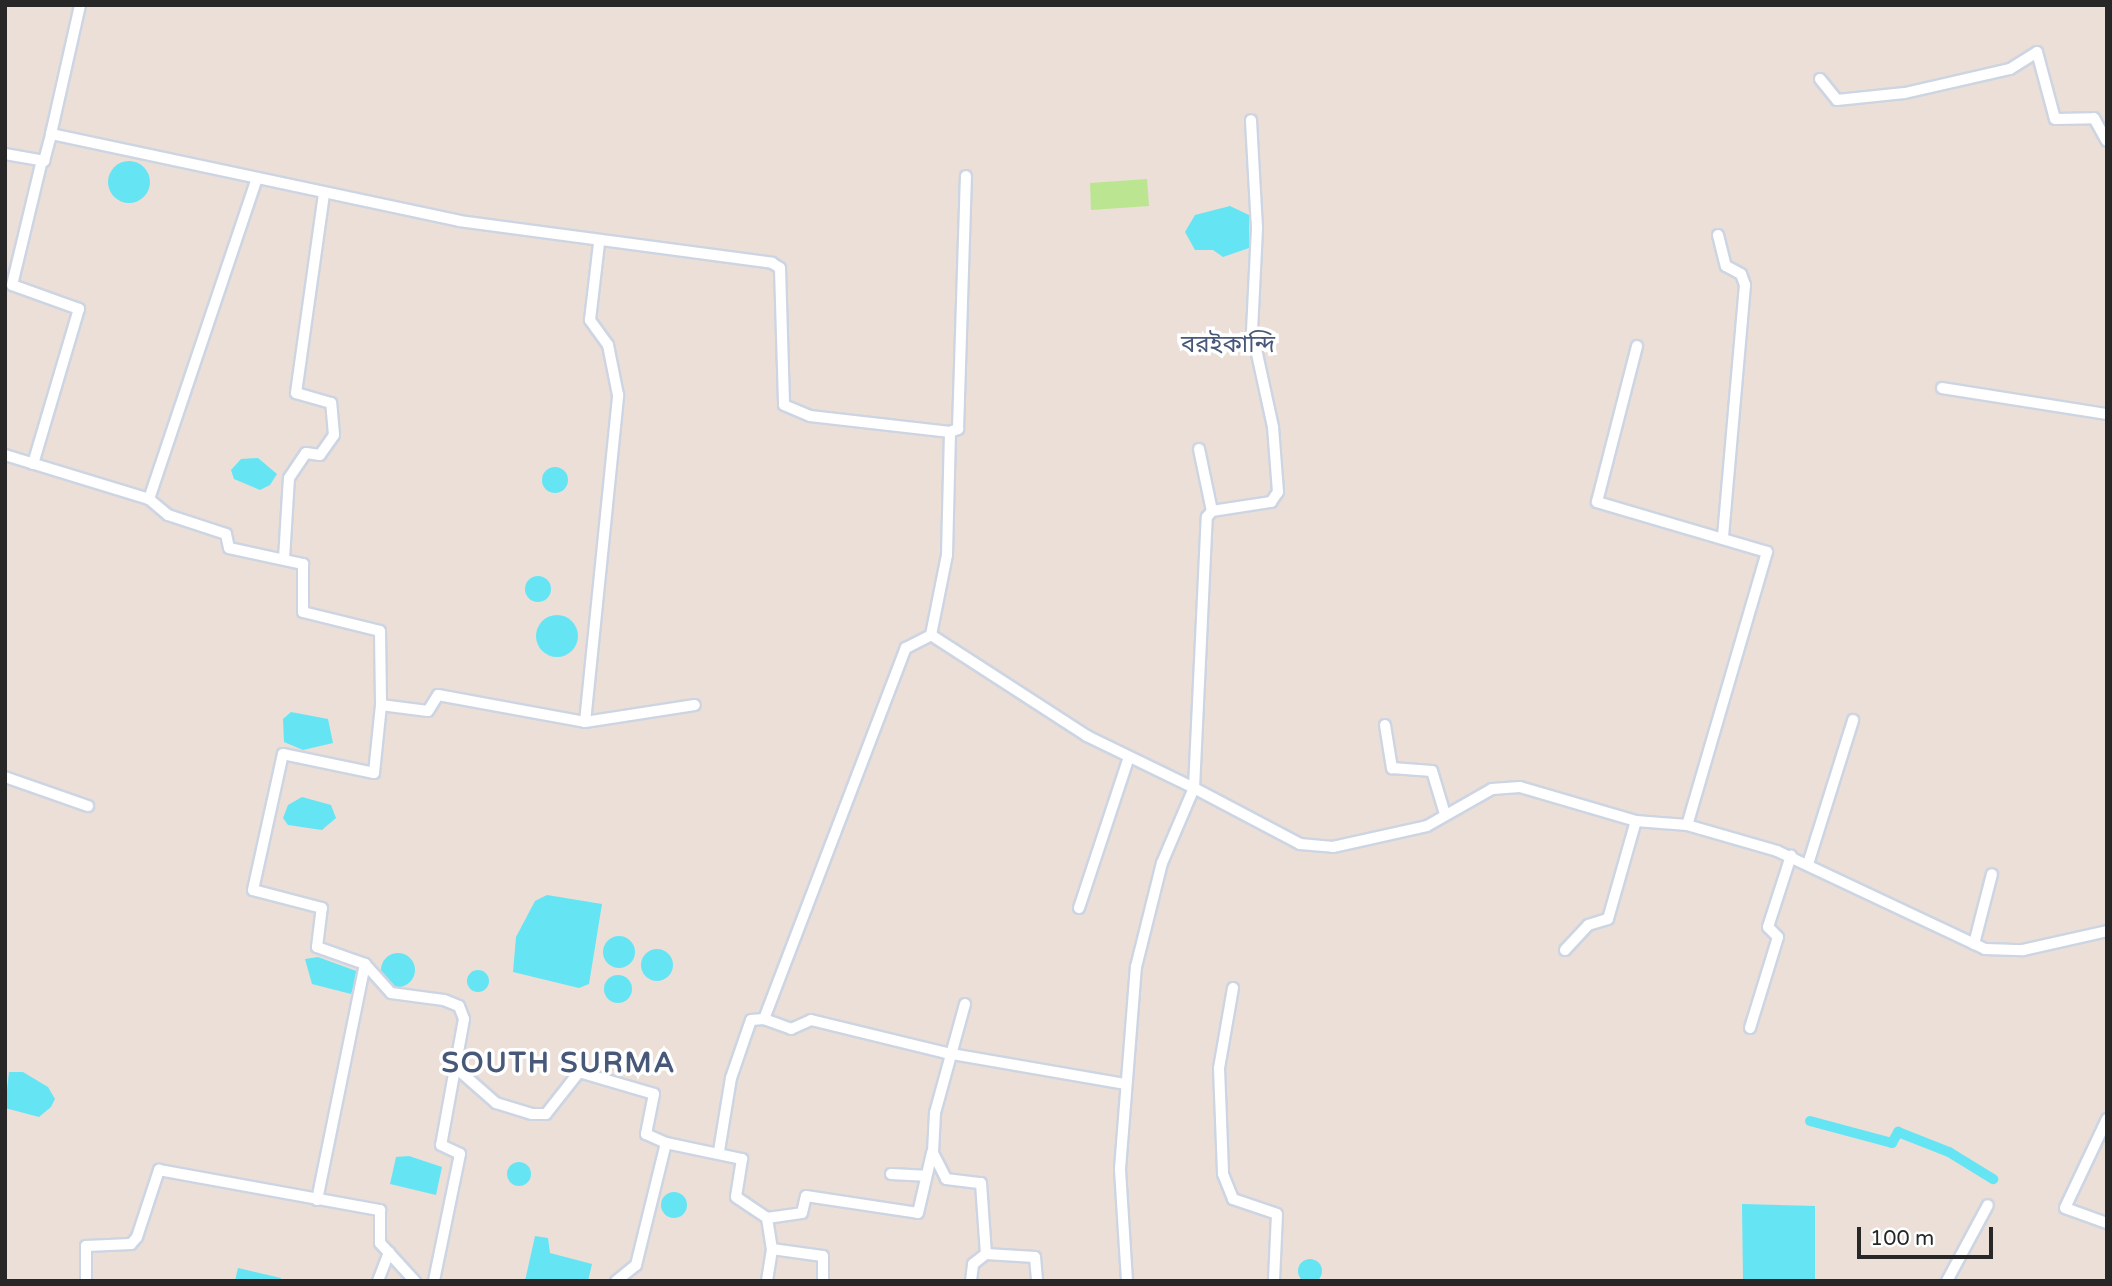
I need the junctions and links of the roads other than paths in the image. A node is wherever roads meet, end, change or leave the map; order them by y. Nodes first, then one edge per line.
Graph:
1 (80, 5) edge
2 (1820, 79) dead end
3 (1251, 120) dead end
4 (51, 134) junction
5 (2107, 141) edge
6 (5, 154) edge
7 (42, 160) junction
8 (966, 176) dead end
9 (257, 179) junction
10 (324, 194) junction
11 (1718, 235) dead end
12 (599, 243) junction
13 (1637, 346) dead end
14 (1942, 388) dead end
15 (2107, 414) edge
16 (950, 432) junction
17 (1199, 449) dead end
18 (5, 455) edge
19 (33, 464) junction
20 (149, 499) junction
21 (1212, 510) junction
22 (1723, 537) junction
23 (284, 559) junction
24 (932, 635) junction
25 (381, 705) junction
26 (695, 705) dead end
27 (1853, 720) dead end
28 (585, 722) junction
29 (1385, 725) dead end
30 (1129, 757) junction
31 (5, 777) edge
32 (1194, 788) junction
33 (88, 806) dead end
34 (1445, 814) junction
35 (1636, 821) junction
36 (1687, 825) junction
37 (1790, 856) junction
38 (1808, 864) junction
39 (1992, 874) dead end
40 (1079, 908) dead end
41 (2107, 931) edge
42 (1974, 944) junction
43 (1565, 950) dead end
44 (365, 964) junction
45 (1233, 988) dead end
46 (965, 1004) dead end
47 (764, 1019) junction
48 (1750, 1028) dead end
49 (953, 1054) junction
50 (455, 1067) junction
51 (1125, 1083) junction
52 (2107, 1119) edge
53 (666, 1143) junction
54 (719, 1151) junction
55 (933, 1153) junction
56 (891, 1174) dead end
57 (925, 1175) junction
58 (317, 1200) junction
59 (1988, 1205) dead end
60 (767, 1218) junction
61 (2107, 1223) edge
62 (772, 1249) junction
63 (389, 1252) junction
64 (986, 1254) junction
65 (86, 1281) edge
66 (378, 1281) edge
67 (415, 1281) edge
68 (434, 1281) edge
69 (616, 1281) edge
70 (766, 1281) edge
71 (822, 1281) edge
72 (971, 1281) edge
73 (1037, 1281) edge
74 (1127, 1281) edge
75 (1275, 1281) edge
76 (1947, 1281) edge

1 - 4 street
2 - 5 street
3 - 21 street
4 - 7 street
4 - 9 street
6 - 7 street
7 - 19 street
8 - 16 street
9 - 10 street
9 - 20 street
10 - 12 street
10 - 23 street
11 - 22 street
12 - 16 street
12 - 28 street
13 - 22 street
14 - 15 street
16 - 24 street
17 - 21 street
18 - 19 street
19 - 20 street
20 - 23 street
21 - 32 street
22 - 36 street
23 - 25 street
24 - 30 street
24 - 47 street
25 - 28 street
25 - 44 street
26 - 28 street
27 - 38 street
29 - 34 street
30 - 32 street
30 - 40 street
31 - 33 street
32 - 34 street
32 - 51 street
34 - 35 street
35 - 36 street
35 - 43 street
36 - 37 street
37 - 38 street
37 - 48 street
38 - 42 street
39 - 42 street
41 - 42 street
44 - 50 street
44 - 58 street
45 - 75 street
46 - 49 street
47 - 49 street
47 - 54 street
49 - 51 street
49 - 55 street
50 - 53 street
50 - 68 street
51 - 74 street
52 - 61 street
53 - 54 street
53 - 69 street
54 - 60 street
55 - 57 street
55 - 64 street
56 - 57 street
57 - 60 street
58 - 63 street
58 - 65 street
59 - 76 street
60 - 62 street
62 - 70 street
62 - 71 street
63 - 66 street
63 - 67 street
64 - 72 street
64 - 73 street

